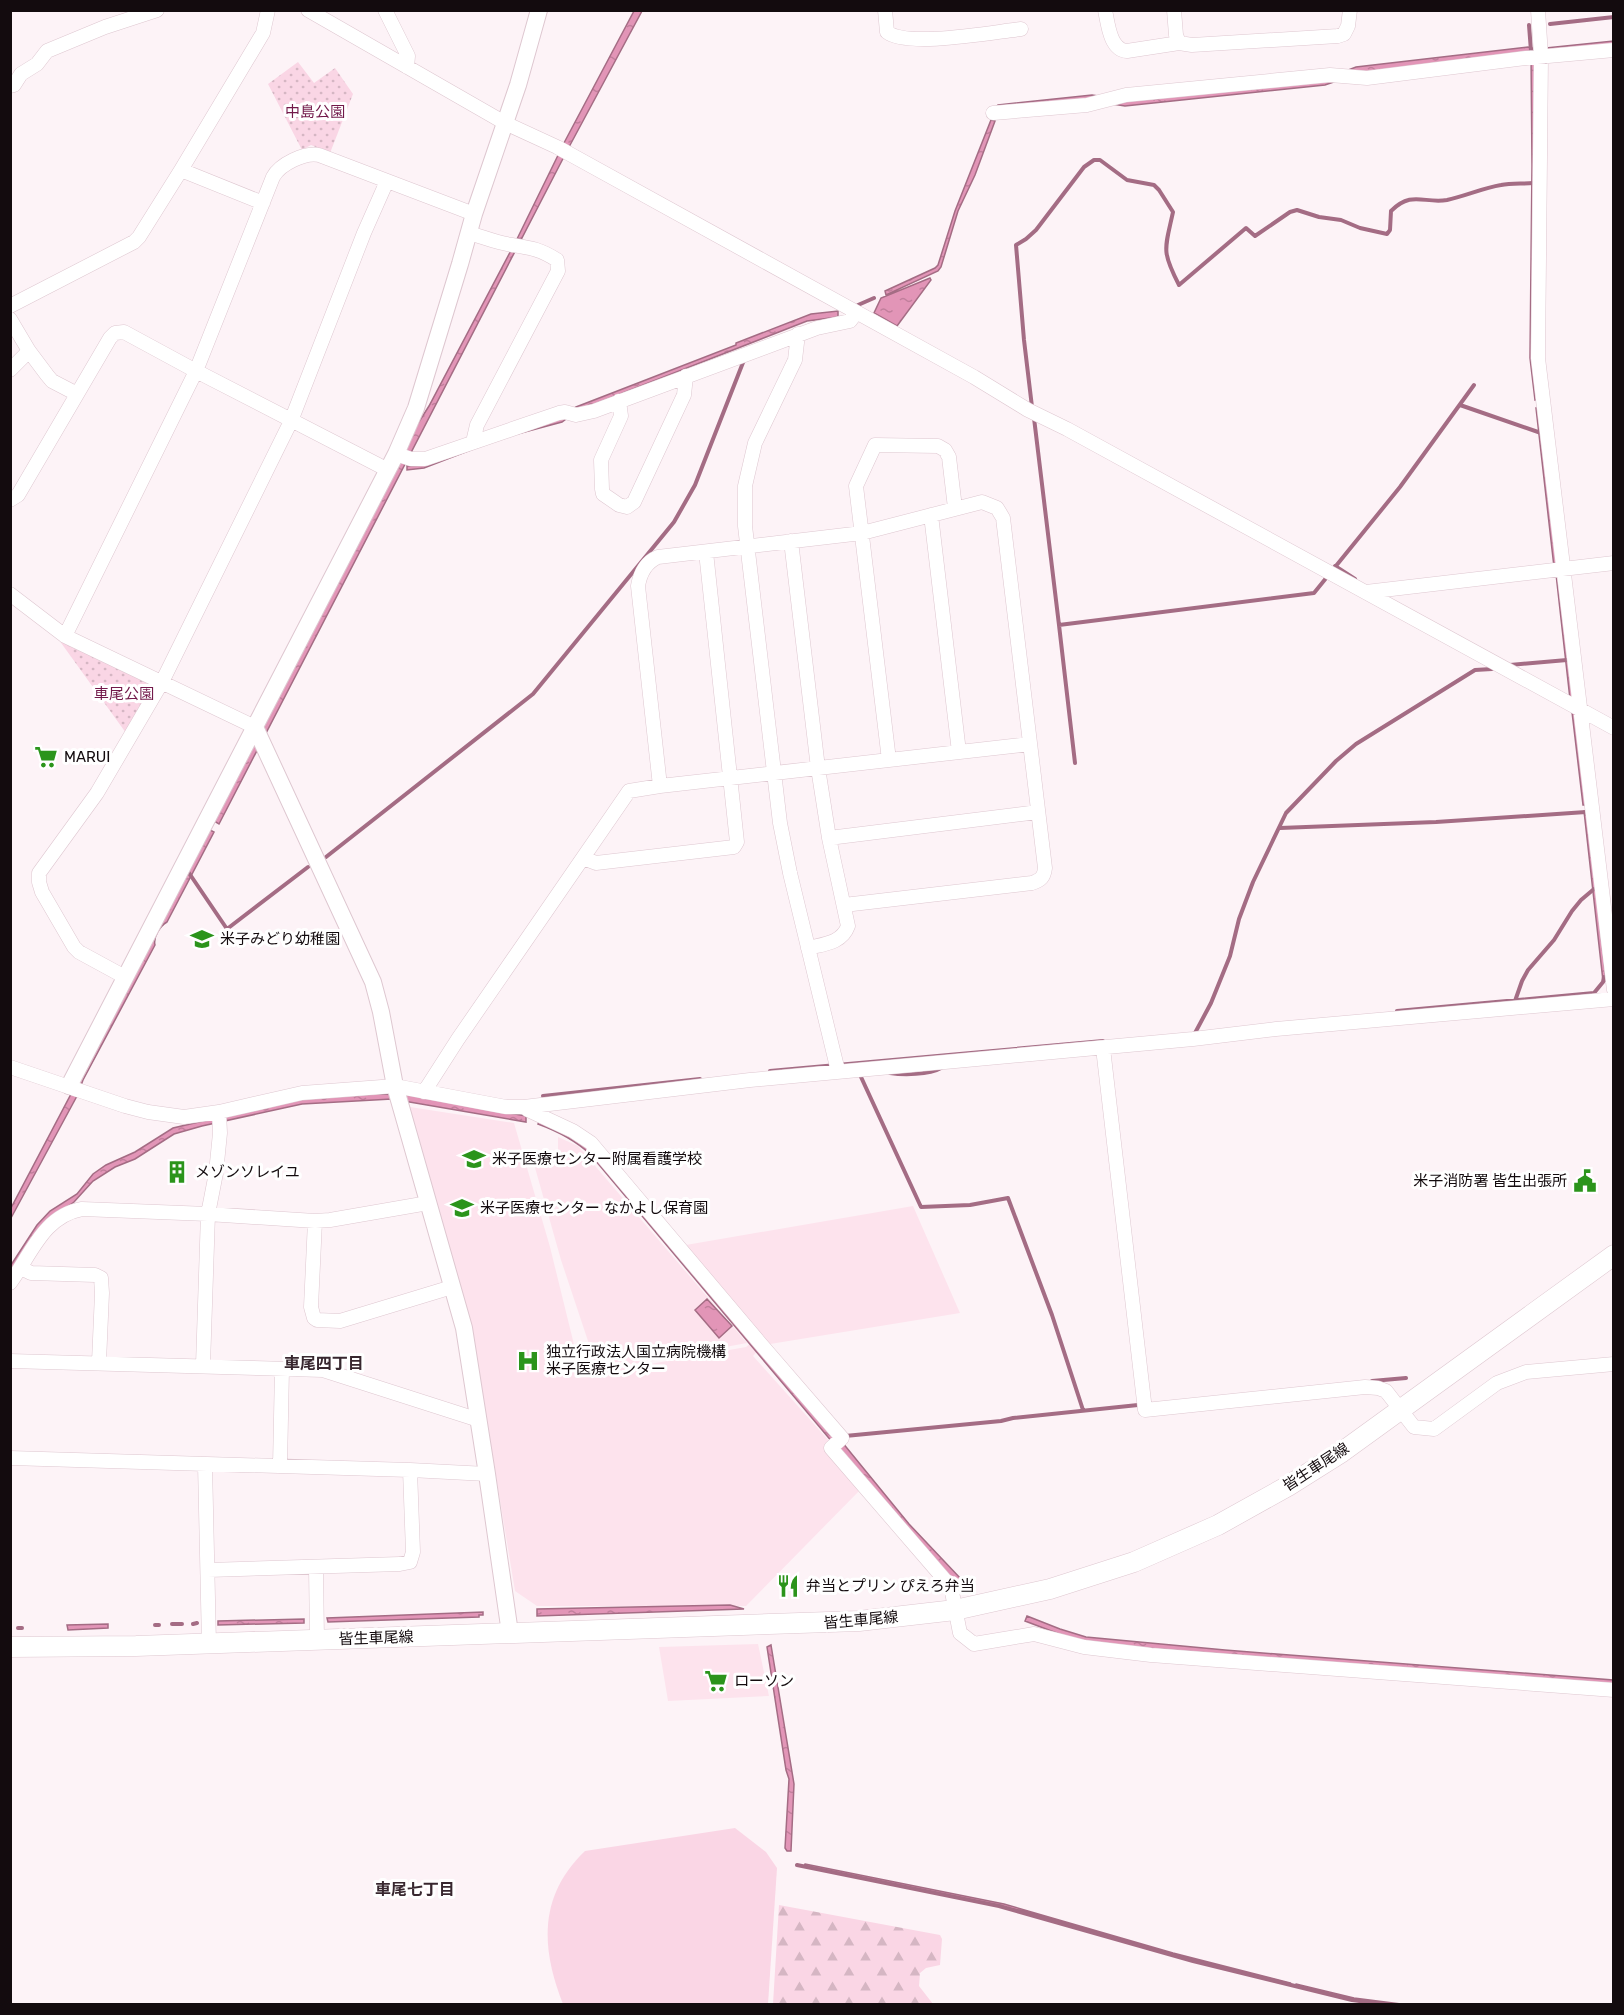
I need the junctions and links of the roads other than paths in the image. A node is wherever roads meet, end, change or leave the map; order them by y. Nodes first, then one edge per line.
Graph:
1 (157, 10) edge
2 (268, 10) edge
3 (309, 10) edge
4 (385, 10) edge
5 (539, 10) edge
6 (885, 10) edge
7 (1105, 10) edge
8 (1174, 10) edge
9 (1350, 10) edge
10 (1538, 10) edge
11 (1021, 29) dead end
12 (1179, 44) junction
13 (1614, 50) edge
14 (1537, 55) junction
15 (407, 67) junction
16 (10, 86) edge
17 (993, 113) dead end
18 (505, 123) junction
19 (181, 170) junction
20 (387, 181) junction
21 (262, 203) junction
22 (474, 214) junction
23 (469, 233) junction
24 (10, 306) edge
25 (856, 313) junction
26 (10, 319) edge
27 (798, 334) junction
28 (28, 351) junction
29 (10, 370) edge
30 (196, 371) junction
31 (686, 376) junction
32 (77, 394) junction
33 (619, 401) junction
34 (291, 421) junction
35 (472, 442) junction
36 (403, 456) junction
37 (388, 470) junction
38 (10, 500) edge
39 (955, 508) junction
40 (931, 515) junction
41 (862, 533) junction
42 (791, 541) junction
43 (747, 547) junction
44 (705, 552) junction
45 (1614, 563) edge
46 (1563, 569) junction
47 (1366, 592) junction
48 (10, 594) edge
49 (65, 636) junction
50 (162, 682) junction
51 (1579, 710) junction
52 (255, 727) junction
53 (1614, 729) edge
54 (1030, 744) junction
55 (959, 752) junction
56 (889, 760) junction
57 (818, 768) junction
58 (774, 773) junction
59 (731, 777) junction
60 (660, 786) junction
61 (1038, 812) junction
62 (829, 838) junction
63 (583, 858) junction
64 (844, 905) junction
65 (808, 948) junction
66 (125, 977) junction
67 (1614, 990) edge
68 (1614, 999) edge
69 (1103, 1048) junction
70 (10, 1067) edge
71 (838, 1071) junction
72 (395, 1086) junction
73 (77, 1089) junction
74 (424, 1092) junction
75 (524, 1107) junction
76 (219, 1112) junction
77 (428, 1203) junction
78 (208, 1214) junction
79 (315, 1221) junction
80 (1614, 1255) edge
81 (21, 1268) junction
82 (10, 1283) edge
83 (452, 1287) junction
84 (10, 1361) edge
85 (99, 1362) junction
86 (1614, 1364) edge
87 (203, 1365) junction
88 (282, 1369) junction
89 (1401, 1409) junction
90 (478, 1420) junction
91 (10, 1458) edge
92 (205, 1464) junction
93 (280, 1466) junction
94 (410, 1470) junction
95 (487, 1474) junction
96 (316, 1567) junction
97 (208, 1570) junction
98 (955, 1610) junction
99 (510, 1633) junction
100 (317, 1640) junction
101 (209, 1644) junction
102 (10, 1647) edge
103 (1614, 1690) edge

1 - 16 street
2 - 19 street
3 - 15 street
4 - 15 street
5 - 18 street
6 - 11 street
7 - 12 street
8 - 12 street
9 - 12 street
10 - 14 street
13 - 14 street
14 - 17 street
14 - 46 street
15 - 18 street
18 - 22 street
18 - 25 street
19 - 21 street
19 - 24 street
20 - 21 street
20 - 22 street
20 - 34 street
21 - 30 street
22 - 23 street
23 - 35 street
23 - 36 street
25 - 27 street
25 - 47 street
26 - 28 street
27 - 31 street
27 - 43 street
28 - 29 street
28 - 32 street
30 - 32 street
30 - 34 street
30 - 49 street
31 - 33 street
31 - 33 street
32 - 38 street
33 - 35 street
34 - 37 street
34 - 50 street
35 - 36 street
36 - 37 street
37 - 52 street
39 - 40 street
39 - 41 street
39 - 54 street
40 - 41 street
40 - 55 street
41 - 42 street
41 - 56 street
42 - 43 street
42 - 57 street
43 - 44 street
43 - 58 street
44 - 59 street
44 - 60 street
45 - 46 street
46 - 47 street
46 - 51 street
47 - 51 street
48 - 49 street
49 - 50 street
50 - 52 street
50 - 66 street
51 - 53 street
51 - 67 street
52 - 66 street
52 - 72 street
54 - 55 street
54 - 61 street
55 - 56 street
56 - 57 street
57 - 58 street
57 - 62 street
58 - 59 street
58 - 65 street
59 - 60 street
59 - 63 street
60 - 63 street
61 - 62 street
61 - 64 street
62 - 64 street
63 - 74 street
64 - 65 street
65 - 71 street
66 - 73 street
68 - 69 street
69 - 71 street
69 - 89 street
70 - 73 street
71 - 75 street
72 - 74 street
72 - 76 street
72 - 77 street
73 - 76 street
74 - 75 street
75 - 98 street
76 - 78 street
77 - 79 street
77 - 83 street
78 - 79 street
78 - 81 street
78 - 87 street
79 - 83 street
80 - 89 main road, 皆生車尾線
81 - 82 street
81 - 85 street
83 - 90 street
84 - 85 street
85 - 87 street
86 - 89 street
87 - 88 street
88 - 90 street
88 - 93 street
89 - 98 main road, 皆生車尾線
90 - 95 street
91 - 92 street
92 - 93 street
92 - 97 street
93 - 94 street
94 - 95 street
94 - 96 street
95 - 99 street
96 - 97 street
96 - 100 street
97 - 101 street
98 - 99 main road, 皆生車尾線
98 - 103 street
99 - 100 main road, 皆生車尾線
100 - 101 main road, 皆生車尾線
101 - 102 main road, 皆生車尾線

